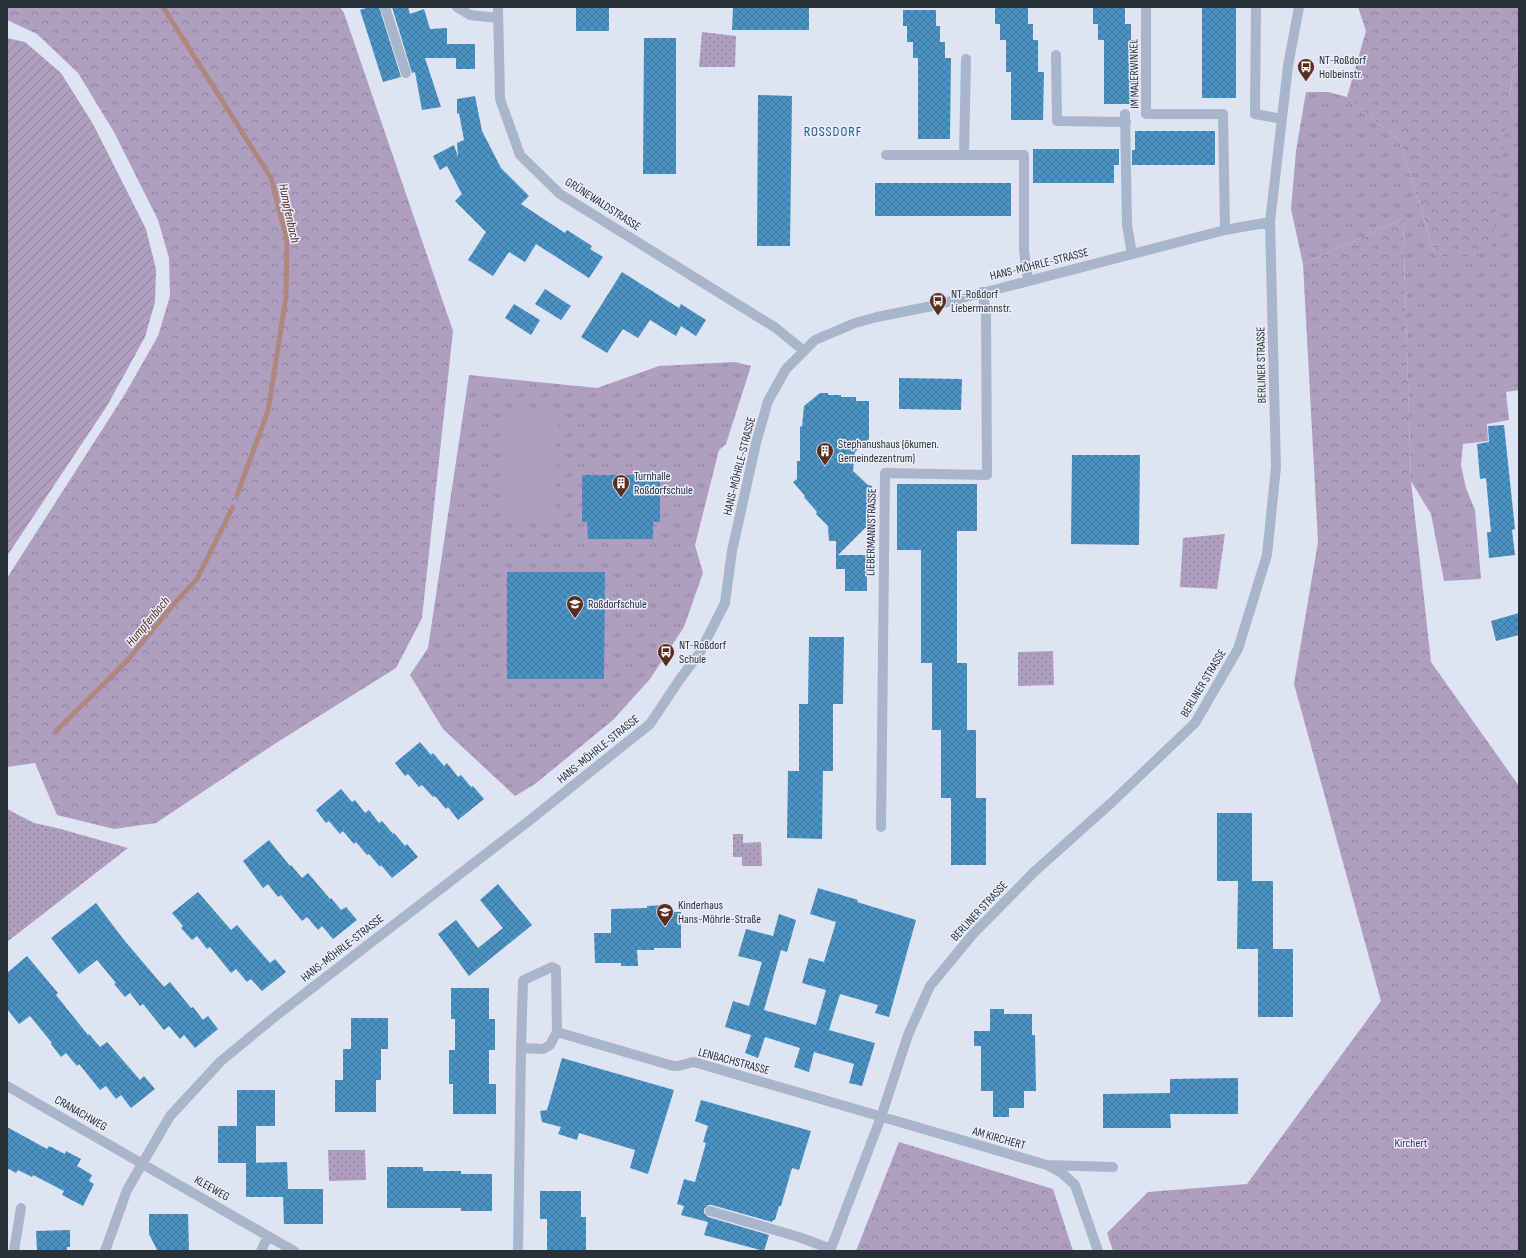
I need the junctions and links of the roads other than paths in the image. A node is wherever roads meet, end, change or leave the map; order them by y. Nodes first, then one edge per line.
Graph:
1 (385, 7) edge
2 (457, 7) edge
3 (498, 7) edge
4 (1146, 7) edge
5 (1256, 7) edge
6 (1299, 7) edge
7 (498, 18) junction
8 (1056, 55) dead end
9 (966, 59) dead end
10 (406, 73) dead end
11 (1282, 119) junction
12 (886, 154) dead end
13 (964, 155) junction
14 (1270, 222) junction
15 (1225, 230) junction
16 (1132, 254) junction
17 (1028, 280) junction
18 (982, 292) junction
19 (804, 351) junction
20 (881, 827) dead end
21 (557, 1032) junction
22 (521, 1048) junction
23 (7, 1086) edge
24 (881, 1117) junction
25 (142, 1163) junction
26 (1047, 1165) junction
27 (1113, 1167) dead end
28 (21, 1208) dead end
29 (710, 1211) dead end
30 (268, 1236) junction
31 (830, 1250) edge
32 (14, 1251) edge
33 (105, 1251) edge
34 (261, 1251) edge
35 (294, 1251) edge
36 (518, 1251) edge
37 (1098, 1251) edge

1 - 10 street
2 - 7 street
3 - 7 street, GRÜNEWALDSTRASSE
4 - 15 street, IM MALERWINKEL
5 - 11 street
6 - 11 street, BERLINER STRASSE
7 - 19 street, GRÜNEWALDSTRASSE
8 - 16 street, IM MALERWINKEL
9 - 13 street
11 - 14 street, BERLINER STRASSE
12 - 13 street
13 - 17 street
14 - 15 street, HANS-MÖHRLE-STRASSE
14 - 24 street, BERLINER STRASSE
15 - 16 street, HANS-MÖHRLE-STRASSE
16 - 17 street, HANS-MÖHRLE-STRASSE
17 - 18 street, HANS-MÖHRLE-STRASSE
18 - 19 street, HANS-MÖHRLE-STRASSE
18 - 20 street, LIEBERMANNSTRASSE
19 - 25 street, HANS-MÖHRLE-STRASSE
21 - 22 street
21 - 22 street
21 - 24 street, LENBACHSTRASSE
22 - 36 street
23 - 25 street, CRANACHWEG
24 - 26 street, AM KIRCHERT
24 - 31 street, BERLINER STRASSE
25 - 30 street, KLEEWEG
25 - 33 street, HANS-MÖHRLE-STRASSE
26 - 27 street, AM KIRCHERT
26 - 37 street
28 - 32 street
29 - 31 street
30 - 34 street
30 - 35 street, KLEEWEG

